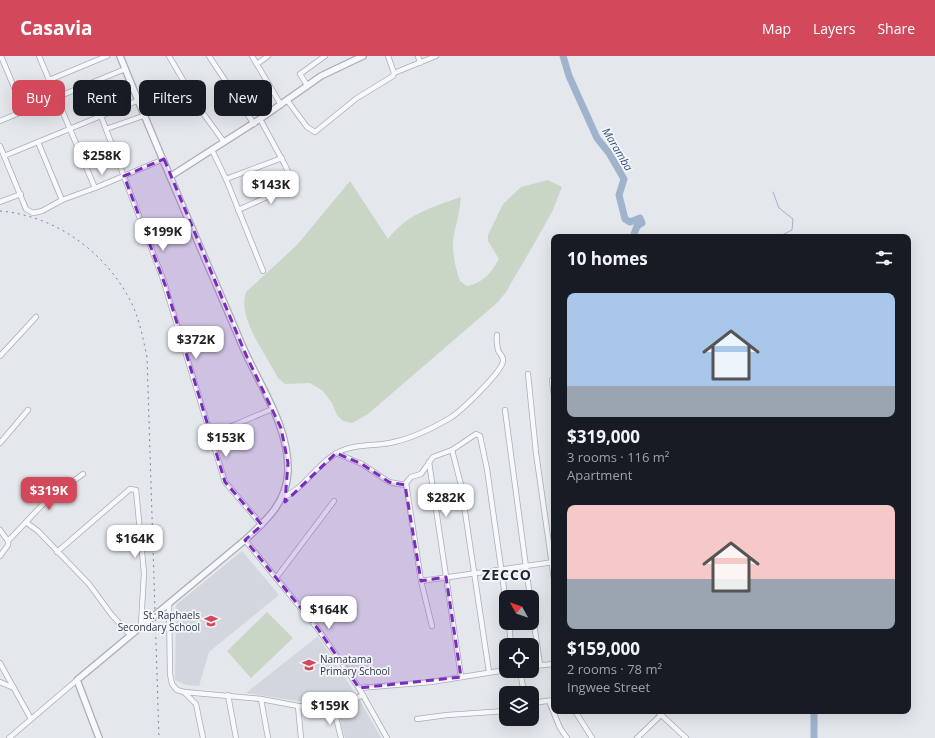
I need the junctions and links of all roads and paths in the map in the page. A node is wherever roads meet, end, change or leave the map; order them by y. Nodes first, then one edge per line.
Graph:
1 (1, 56) edge
2 (39, 56) edge
3 (106, 56) edge
4 (120, 56) edge
5 (168, 56) edge
6 (209, 56) edge
7 (252, 56) edge
8 (268, 56) edge
9 (325, 56) edge
10 (363, 56) edge
11 (388, 56) edge
12 (418, 56) edge
13 (436, 56) edge
14 (420, 63) junction
15 (257, 64) junction
16 (126, 69) junction
17 (394, 74) junction
18 (49, 80) joint
19 (12, 82) edge
20 (307, 85) junction
21 (65, 94) edge
22 (139, 100) joint
23 (287, 100) junction
24 (131, 103) edge
25 (281, 105) junction
26 (12, 116) edge
27 (63, 116) edge
28 (101, 116) joint
29 (146, 116) joint
30 (260, 119) junction
31 (0, 121) edge
32 (254, 124) junction
33 (106, 129) junction
34 (69, 130) junction
35 (38, 142) junction
36 (224, 142) junction
37 (0, 146) edge
38 (212, 150) junction
39 (4, 156) junction
40 (282, 158) junction
41 (164, 159) junction
42 (124, 176) junction
43 (171, 176) junction
44 (226, 179) junction
45 (95, 188) junction
46 (21, 194) junction
47 (62, 200) junction
48 (0, 202) edge
49 (238, 210) junction
50 (263, 271) dead end
51 (36, 317) dead end
52 (497, 335) dead end
53 (0, 356) edge
54 (528, 374) dead end
55 (272, 408) junction
56 (28, 410) dead end
57 (505, 410) dead end
58 (211, 435) junction
59 (0, 443) edge
60 (452, 450) junction
61 (336, 453) junction
62 (429, 462) junction
63 (83, 474) dead end
64 (405, 485) junction
65 (283, 497) junction
66 (334, 501) dead end
67 (27, 523) junction
68 (262, 525) junction
69 (0, 530) edge
70 (245, 540) junction
71 (8, 541) junction
72 (551, 549) edge
73 (56, 552) junction
74 (0, 556) edge
75 (551, 562) edge
76 (526, 568) junction
77 (501, 569) junction
78 (474, 573) junction
79 (446, 577) junction
80 (276, 578) junction
81 (421, 580) junction
82 (504, 590) edge
83 (529, 590) edge
84 (169, 604) junction
85 (142, 625) junction
86 (432, 626) dead end
87 (535, 630) edge
88 (130, 635) junction
89 (0, 663) edge
90 (551, 664) edge
91 (540, 665) joint
92 (499, 671) edge
93 (489, 672) junction
94 (460, 677) junction
95 (77, 680) junction
96 (0, 682) edge
97 (14, 688) junction
98 (358, 688) junction
99 (184, 692) junction
100 (228, 695) junction
101 (363, 695) junction
102 (261, 699) junction
103 (551, 700) edge
104 (539, 702) edge
105 (298, 706) junction
106 (334, 709) junction
107 (499, 711) edge
108 (556, 714) edge
109 (577, 714) edge
110 (661, 715) joint
111 (31, 719) junction
112 (417, 719) dead end
113 (9, 738) edge
114 (99, 738) edge
115 (203, 738) edge
116 (236, 738) edge
117 (268, 738) edge
118 (301, 738) edge
119 (341, 738) edge
120 (387, 738) edge
121 (567, 738) edge
122 (592, 738) edge
123 (637, 738) edge
124 (686, 738) edge

1 - 19 street
2 - 18 street
3 - 18 street
4 - 16 street
5 - 36 street
6 - 32 street
7 - 15 street
8 - 15 street
9 - 20 street
10 - 20 street
11 - 17 street
12 - 14 street
13 - 14 street
14 - 17 street
15 - 25 street
16 - 21 street
16 - 22 street
17 - 23 street
20 - 23 street
22 - 24 street
23 - 25 street
25 - 30 street
26 - 31 street
27 - 34 street
28 - 33 street
28 - 34 street
29 - 33 street
29 - 41 street
30 - 32 street
30 - 40 street
32 - 36 street
33 - 42 street
34 - 35 street
34 - 45 street
35 - 39 street
35 - 47 street
36 - 38 street
37 - 39 street
38 - 43 street
38 - 44 street
39 - 46 street
40 - 44 street
40 - 49 street
41 - 42 street
41 - 43 street
42 - 45 street
42 - 58 street
43 - 55 street
44 - 49 street
45 - 47 street
46 - 47 street
46 - 48 street
49 - 50 street
51 - 53 street
52 - 61 street
54 - 72 street
55 - 58 street
55 - 65 street
56 - 59 street
57 - 76 street
58 - 68 street
60 - 62 street
60 - 77 street
60 - 78 street
61 - 64 street
61 - 65 street
62 - 64 street
62 - 79 street
63 - 67 street
64 - 81 street
65 - 68 street
66 - 80 street
67 - 71 street
67 - 73 street
68 - 70 street
69 - 71 street
70 - 80 street
70 - 84 street
71 - 74 street
73 - 85 street
73 - 88 street
75 - 76 street
76 - 77 street
76 - 83 street
77 - 78 street
77 - 82 street
78 - 79 street
78 - 93 street
79 - 81 street
79 - 94 street
80 - 98 street
81 - 86 street
84 - 85 street
84 - 99 street
85 - 88 street
87 - 91 street
88 - 95 street
89 - 97 street
90 - 91 street
92 - 93 street
93 - 94 street
94 - 98 street
95 - 111 street
95 - 114 street
96 - 97 street
97 - 111 street
98 - 101 street
99 - 100 street
99 - 115 street
100 - 102 street
100 - 116 street
101 - 106 street
101 - 120 street
102 - 105 street
102 - 117 street
103 - 104 street
105 - 106 street
105 - 118 street
106 - 119 street
107 - 112 street
108 - 121 street
109 - 122 street
110 - 123 street
110 - 124 street
111 - 113 street

